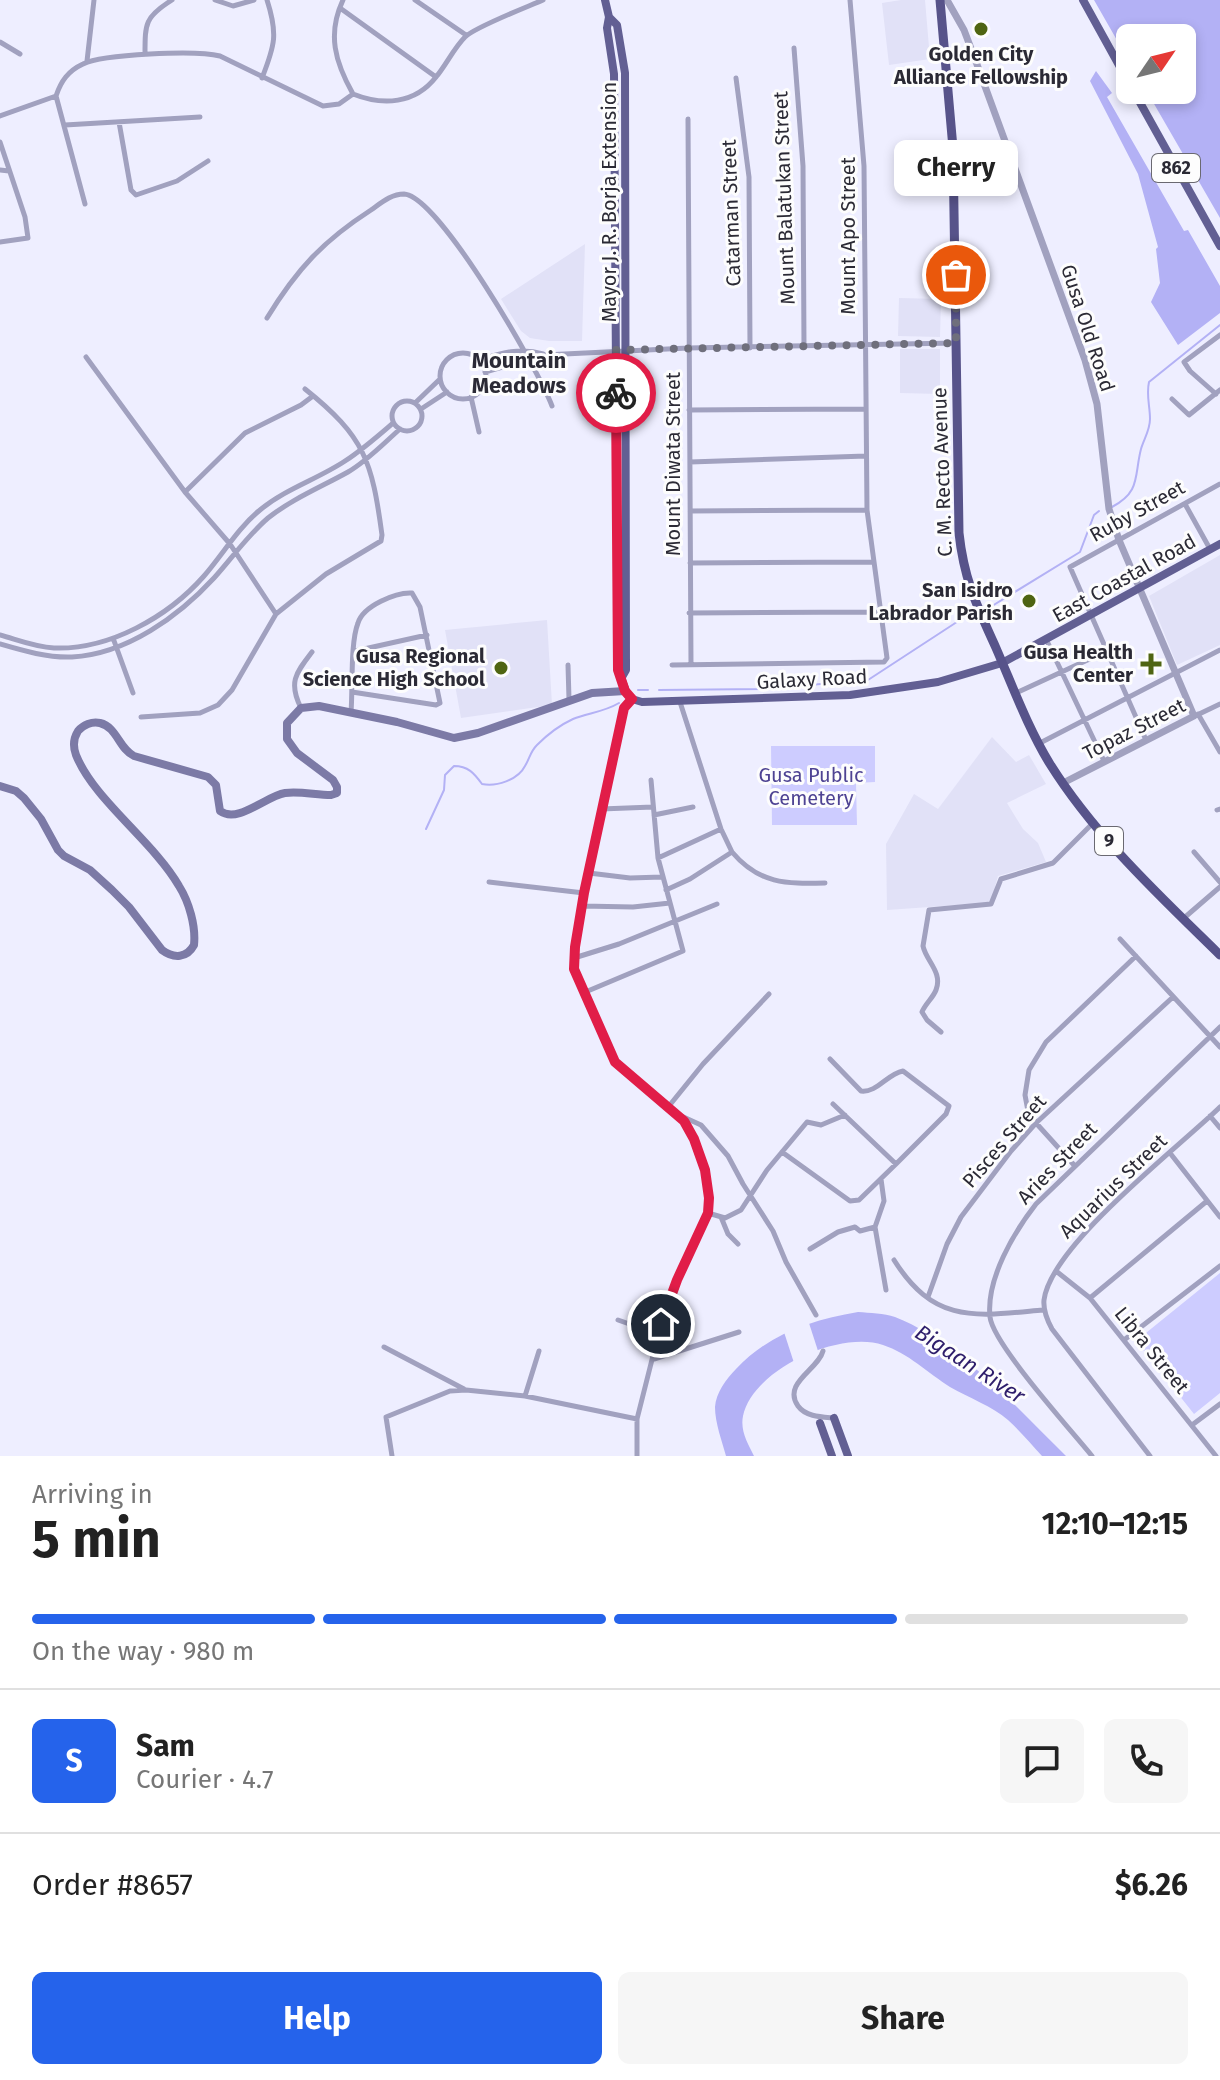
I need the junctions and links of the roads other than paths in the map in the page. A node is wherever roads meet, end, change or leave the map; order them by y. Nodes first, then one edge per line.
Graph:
1 (94, 0) edge
2 (172, 0) edge
3 (215, 0) edge
4 (254, 0) edge
5 (267, 0) edge
6 (343, 0) edge
7 (415, 0) edge
8 (543, 0) edge
9 (850, 0) edge
10 (940, 0) edge
11 (947, 0) edge
12 (1083, 0) edge
13 (424, 2) edge
14 (340, 8) junction
15 (607, 9) edge
16 (466, 35) junction
17 (0, 42) edge
18 (794, 48) dead end
19 (20, 54) dead end
20 (145, 55) junction
21 (1116, 60) edge
22 (87, 61) junction
23 (436, 77) junction
24 (262, 78) junction
25 (736, 78) dead end
26 (353, 94) junction
27 (56, 96) junction
28 (1140, 104) edge
29 (0, 116) edge
30 (200, 117) dead end
31 (688, 119) dead end
32 (119, 122) junction
33 (65, 125) junction
34 (615, 132) junction
35 (625, 132) junction
36 (0, 142) edge
37 (208, 161) dead end
38 (0, 170) edge
39 (9, 171) junction
40 (85, 204) dead end
41 (626, 216) junction
42 (615, 217) junction
43 (0, 242) edge
44 (1220, 246) edge
45 (267, 318) dead end
46 (1220, 335) edge
47 (956, 343) junction
48 (864, 345) junction
49 (804, 346) junction
50 (688, 348) junction
51 (750, 348) junction
52 (523, 350) junction
53 (620, 350) junction
54 (544, 355) junction
55 (86, 357) dead end
56 (479, 360) junction
57 (528, 360) junction
58 (485, 372) junction
59 (440, 379) junction
60 (305, 389) dead end
61 (447, 392) junction
62 (1218, 392) edge
63 (313, 396) junction
64 (471, 397) junction
65 (1172, 399) dead end
66 (415, 403) junction
67 (552, 406) dead end
68 (421, 409) junction
69 (865, 409) junction
70 (689, 410) junction
71 (393, 423) junction
72 (400, 429) junction
73 (479, 432) dead end
74 (362, 448) junction
75 (866, 456) junction
76 (367, 459) junction
77 (690, 462) junction
78 (1220, 484) edge
79 (185, 492) junction
80 (1185, 504) junction
81 (867, 510) junction
82 (690, 511) junction
83 (1119, 540) junction
84 (230, 544) junction
85 (1220, 544) edge
86 (1210, 549) junction
87 (236, 553) junction
88 (873, 562) junction
89 (690, 563) junction
90 (1140, 588) junction
91 (880, 612) junction
92 (689, 613) junction
93 (276, 614) junction
94 (1090, 615) junction
95 (0, 635) edge
96 (427, 635) junction
97 (113, 638) junction
98 (13, 639) junction
99 (1046, 639) junction
100 (0, 644) edge
101 (117, 647) junction
102 (12, 648) junction
103 (1220, 650) edge
104 (355, 651) junction
105 (1107, 651) junction
106 (312, 652) dead end
107 (1002, 663) junction
108 (691, 664) junction
109 (568, 665) dead end
110 (672, 665) dead end
111 (1176, 671) junction
112 (1062, 673) junction
113 (625, 691) junction
114 (352, 692) junction
115 (133, 693) dead end
116 (1016, 693) junction
117 (1127, 697) junction
118 (569, 699) junction
119 (632, 699) junction
120 (680, 702) junction
121 (1220, 704) edge
122 (301, 708) junction
123 (351, 713) junction
124 (1196, 715) junction
125 (141, 717) dead end
126 (1084, 720) junction
127 (1146, 740) junction
128 (1039, 744) junction
129 (1220, 752) edge
130 (1104, 761) junction
131 (651, 780) dead end
132 (1063, 783) junction
133 (0, 786) edge
134 (693, 807) dead end
135 (601, 809) junction
136 (653, 811) junction
137 (1093, 823) junction
138 (721, 829) junction
139 (732, 852) junction
140 (1194, 852) dead end
141 (658, 858) junction
142 (589, 873) junction
143 (662, 877) junction
144 (489, 882) dead end
145 (825, 883) dead end
146 (1220, 885) edge
147 (666, 890) junction
148 (584, 893) junction
149 (670, 903) junction
150 (717, 904) dead end
151 (582, 906) junction
152 (1183, 919) junction
153 (675, 920) junction
154 (1120, 939) dead end
155 (1220, 955) edge
156 (1136, 956) junction
157 (574, 958) junction
158 (583, 993) junction
159 (769, 994) dead end
160 (1173, 997) junction
161 (1220, 1027) edge
162 (941, 1032) dead end
163 (1210, 1036) junction
164 (1220, 1047) edge
165 (830, 1059) dead end
166 (833, 1104) dead end
167 (669, 1106) junction
168 (1220, 1107) edge
169 (678, 1115) junction
170 (845, 1115) junction
171 (1210, 1116) junction
172 (1036, 1123) junction
173 (1220, 1128) edge
174 (782, 1152) junction
175 (1170, 1153) junction
176 (896, 1164) junction
177 (1074, 1165) junction
178 (881, 1179) junction
179 (751, 1197) junction
180 (1207, 1201) junction
181 (708, 1213) junction
182 (721, 1217) junction
183 (1220, 1217) edge
184 (875, 1227) junction
185 (738, 1244) dead end
186 (810, 1249) dead end
187 (894, 1260) dead end
188 (1220, 1266) edge
189 (1056, 1271) junction
190 (886, 1290) dead end
191 (928, 1297) junction
192 (1090, 1298) junction
193 (1044, 1310) junction
194 (816, 1315) dead end
195 (990, 1315) junction
196 (618, 1320) dead end
197 (739, 1332) dead end
198 (658, 1334) junction
199 (1124, 1340) junction
200 (384, 1347) dead end
201 (539, 1351) dead end
202 (823, 1351) dead end
203 (653, 1359) junction
204 (466, 1390) junction
205 (525, 1396) junction
206 (1220, 1404) edge
207 (834, 1418) joint
208 (637, 1419) junction
209 (820, 1423) dead end
210 (1192, 1425) junction
211 (392, 1456) edge
212 (637, 1456) edge
213 (832, 1456) edge
214 (848, 1456) edge
215 (1092, 1456) edge
216 (1150, 1456) edge
217 (1216, 1456) edge

1 - 22 street
2 - 20 street
3 - 4 street
5 - 24 street
6 - 14 street
7 - 13 street
8 - 16 street
9 - 48 street, Mount Apo Street
10 - 47 highway, C. M. Recto Avenue / 9
11 - 83 street, Gusa Old Road
12 - 21 main road, 862
13 - 16 street
14 - 23 street
14 - 26 street
15 - 34 main road, Mayor J. R. Borja Extension
15 - 35 main road, Mayor J. R. Borja Extension
16 - 23 street
17 - 19 street
18 - 49 street, Mount Balatukan Street
20 - 22 street
20 - 24 street
22 - 27 street
23 - 26 street
24 - 26 street
25 - 51 street, Catarman Street
27 - 29 street
27 - 33 street
28 - 44 main road, 862
30 - 32 street
31 - 50 street, Mount Diwata Street
32 - 33 street
32 - 37 street
33 - 40 street
34 - 35 main road
34 - 42 main road, Mayor J. R. Borja Extension
35 - 41 main road, Mayor J. R. Borja Extension
36 - 39 street
38 - 39 street
39 - 43 street
41 - 42 main road
41 - 53 main road, Mayor J. R. Borja Extension
42 - 53 main road, Mayor J. R. Borja Extension
45 - 52 street
46 - 62 street
47 - 48 street
47 - 107 highway, C. M. Recto Avenue / 9
48 - 49 street
48 - 69 street, Mount Apo Street
49 - 51 street
50 - 51 street
50 - 53 street
50 - 70 street, Mount Diwata Street
52 - 54 street
52 - 56 street
52 - 57 street
53 - 54 street
53 - 113 main road, Mayor J. R. Borja Extension
54 - 57 street
55 - 79 street
56 - 58 street
56 - 59 street
57 - 58 street
57 - 67 street
58 - 64 street
59 - 61 street
59 - 66 street
60 - 63 street
61 - 64 street
61 - 68 street
62 - 65 street
63 - 74 street
63 - 79 street
64 - 73 street
66 - 68 street
66 - 71 street
68 - 72 street
69 - 70 street
69 - 75 street, Mount Apo Street
70 - 77 street, Mount Diwata Street
71 - 72 street
71 - 74 street
72 - 76 street
74 - 76 street
74 - 84 street
75 - 77 street
75 - 81 street, Mount Apo Street
76 - 87 street
76 - 93 street
77 - 82 street, Mount Diwata Street
78 - 80 street, Ruby Street
79 - 84 street
80 - 83 street, Ruby Street
80 - 86 street
81 - 82 street
81 - 88 street, Mount Apo Street
82 - 89 street, Mount Diwata Street
83 - 90 street, Gusa Old Road
83 - 94 street, Ruby Street
84 - 87 street
84 - 97 street
85 - 86 main road, East Coastal Road
86 - 90 main road, East Coastal Road
87 - 93 street
87 - 101 street
88 - 89 street
88 - 91 street, Mount Apo Street
89 - 92 street, Mount Diwata Street
90 - 94 main road, East Coastal Road
90 - 111 street, Gusa Old Road
91 - 92 street
91 - 108 street, Mount Apo Street
92 - 108 street, Mount Diwata Street
93 - 125 street
94 - 99 main road, East Coastal Road
94 - 105 street
95 - 98 street
96 - 104 street
96 - 104 street
96 - 114 street
97 - 98 street
97 - 101 street
98 - 102 street
99 - 107 main road, East Coastal Road
99 - 112 street
100 - 102 street
101 - 102 street
101 - 115 street
103 - 111 street
104 - 114 street
105 - 112 street
105 - 117 street
106 - 122 street
107 - 116 highway, C. M. Recto Avenue / 9
107 - 120 main road, Galaxy Road
108 - 110 street
109 - 118 street
111 - 117 street
111 - 124 street, Gusa Old Road
112 - 116 street
112 - 126 street
113 - 118 main road
113 - 119 main road
114 - 123 street
116 - 128 highway, C. M. Recto Avenue / 9
117 - 126 street
117 - 127 street
118 - 123 main road
119 - 120 main road, Galaxy Road
119 - 135 street
120 - 138 street
121 - 124 street, Topaz Street
122 - 123 main road
122 - 133 main road
124 - 127 street, Topaz Street
124 - 129 street
126 - 128 street
126 - 130 street
127 - 130 street, Topaz Street
128 - 132 highway, C. M. Recto Avenue / 9
130 - 132 street, Topaz Street
131 - 136 street
132 - 137 highway, C. M. Recto Avenue / 9
134 - 136 street
135 - 136 street
135 - 142 street
136 - 141 street
137 - 152 highway, C. M. Recto Avenue / 9
137 - 162 street
138 - 139 street
138 - 141 street
139 - 145 street
139 - 147 street
140 - 146 street
141 - 143 street
142 - 143 street
142 - 148 street
143 - 147 street
144 - 148 street
146 - 152 street
147 - 149 street
148 - 151 street
149 - 151 street
149 - 153 street
150 - 153 street
151 - 157 street
152 - 155 highway, C. M. Recto Avenue / 9
153 - 157 street
153 - 158 street
154 - 156 street
156 - 160 street
156 - 172 street
157 - 158 street
158 - 167 street
159 - 167 street
160 - 163 street
160 - 172 street, Pisces Street
161 - 163 street, Aries Street
163 - 164 street
163 - 177 street, Aries Street
165 - 176 street
166 - 170 street
167 - 169 street
168 - 171 street, Aquarius Street
169 - 179 street
169 - 181 street
170 - 174 street
170 - 176 street
171 - 173 street
171 - 175 street, Aquarius Street
172 - 177 street
172 - 191 street, Pisces Street
174 - 178 street
174 - 179 street
175 - 180 street
175 - 189 street, Aquarius Street
176 - 178 street
177 - 195 street, Aries Street
178 - 184 street
179 - 182 street
179 - 194 street
180 - 183 street
180 - 192 street
181 - 182 street
181 - 198 street
182 - 185 street
184 - 186 street
184 - 190 street
187 - 191 street
188 - 199 street
189 - 192 street, Libra Street
189 - 193 street, Aquarius Street
191 - 195 street
192 - 199 street, Libra Street
193 - 195 street
193 - 216 street
195 - 215 street
196 - 198 street
197 - 203 street
198 - 203 street
199 - 210 street, Libra Street
200 - 204 street
201 - 205 street
202 - 207 street
203 - 208 street
204 - 205 street
204 - 211 street
205 - 208 street
206 - 210 street
207 - 214 main road
208 - 212 street
209 - 213 main road
210 - 217 street, Libra Street

